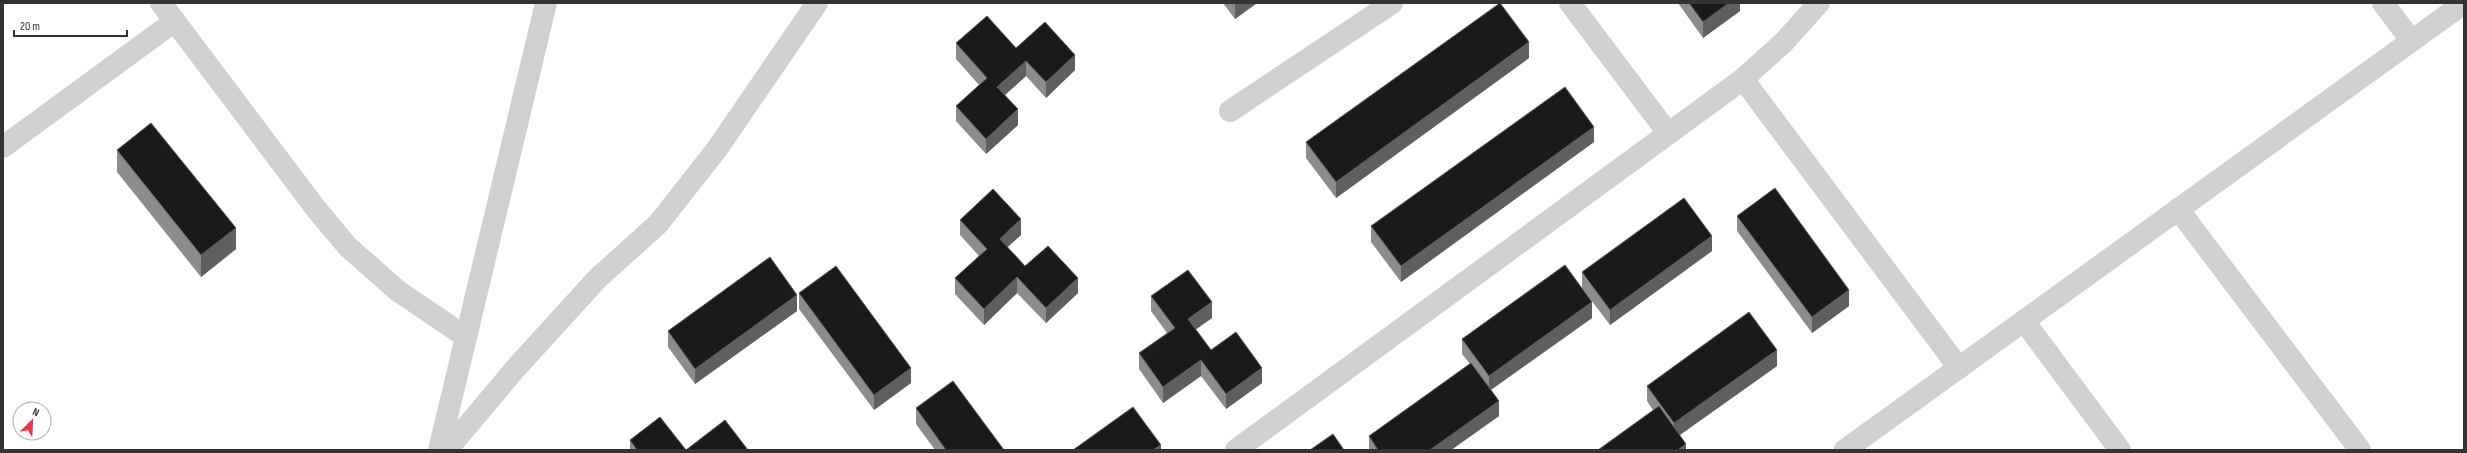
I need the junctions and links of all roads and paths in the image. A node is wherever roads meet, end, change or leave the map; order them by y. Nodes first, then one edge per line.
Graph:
1 (161, 3) edge
2 (546, 3) edge
3 (817, 3) edge
4 (1392, 3) edge
5 (1570, 3) edge
6 (1819, 3) edge
7 (2383, 3) edge
8 (2464, 3) edge
9 (174, 20) junction
10 (2412, 40) junction
11 (1743, 79) junction
12 (1230, 110) dead end
13 (1668, 133) junction
14 (3, 147) edge
15 (2178, 209) junction
16 (2024, 321) junction
17 (466, 337) junction
18 (1959, 368) junction
19 (1870, 443) edge
20 (439, 450) edge
21 (447, 450) edge
22 (1236, 450) edge
23 (1845, 450) edge
24 (2120, 450) edge
25 (2360, 450) edge

1 - 9 street
2 - 17 street
3 - 21 street
4 - 12 street
5 - 13 street
6 - 11 street
7 - 10 street
8 - 10 street
9 - 14 street
9 - 17 street
10 - 15 street
11 - 13 street
11 - 18 street
13 - 22 street
15 - 16 street
15 - 25 street
16 - 18 street
16 - 24 street
17 - 20 street
18 - 19 street
19 - 23 street

